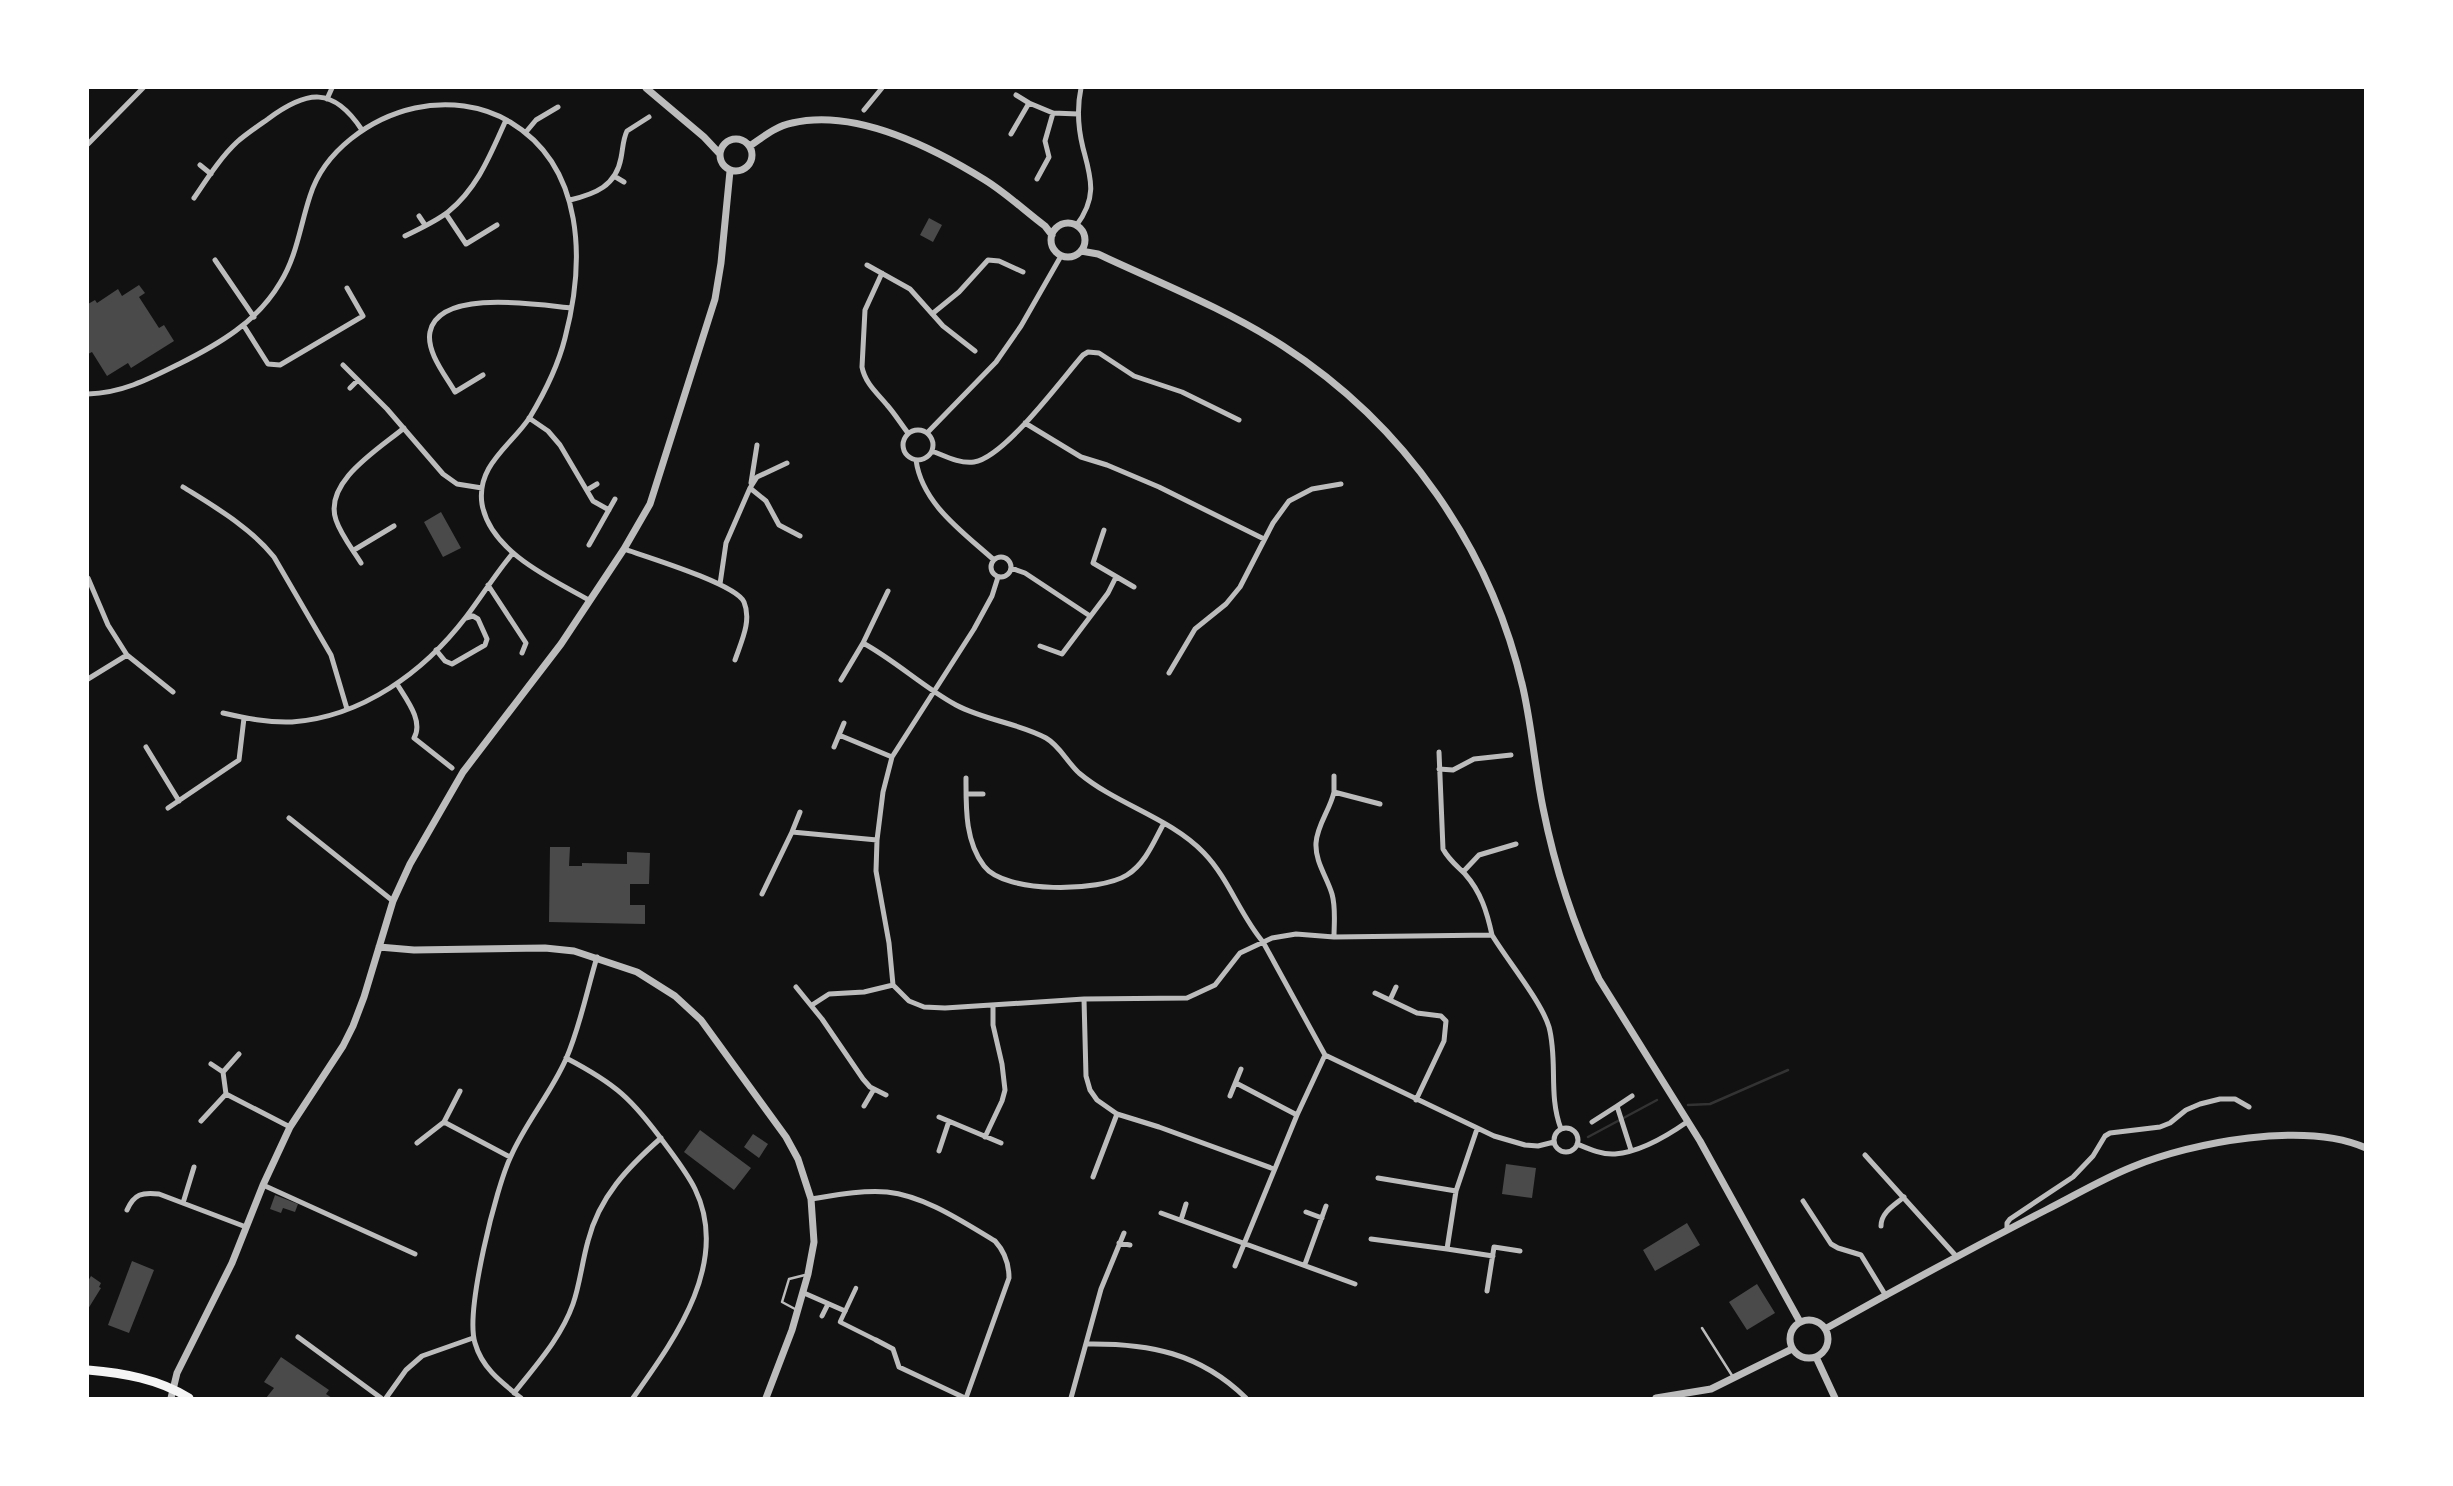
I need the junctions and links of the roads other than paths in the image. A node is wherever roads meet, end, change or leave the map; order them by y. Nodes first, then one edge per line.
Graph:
1 (143, 88) edge
2 (332, 88) edge
3 (646, 88) edge
4 (882, 88) edge
5 (1081, 88) edge
6 (1016, 95) dead end
7 (327, 99) junction
8 (1029, 103) junction
9 (558, 107) dead end
10 (863, 110) dead end
11 (1053, 113) junction
12 (1078, 114) junction
13 (649, 117) dead end
14 (506, 120) junction
15 (362, 130) junction
16 (526, 132) junction
17 (1012, 134) dead end
18 (88, 144) edge
19 (750, 146) junction
20 (719, 153) junction
21 (201, 165) dead end
22 (730, 171) junction
23 (211, 174) junction
24 (614, 176) junction
25 (1037, 178) dead end
26 (624, 182) dead end
27 (194, 198) dead end
28 (570, 200) junction
29 (446, 214) junction
30 (419, 216) dead end
31 (425, 225) junction
32 (497, 225) dead end
33 (1076, 226) junction
34 (1052, 235) junction
35 (405, 236) dead end
36 (1081, 251) junction
37 (1061, 256) junction
38 (215, 260) dead end
39 (867, 265) dead end
40 (1023, 272) dead end
41 (882, 273) junction
42 (347, 288) dead end
43 (438, 306) dead end
44 (571, 308) junction
45 (932, 314) junction
46 (443, 315) junction
47 (254, 317) junction
48 (244, 326) junction
49 (975, 351) dead end
50 (343, 365) dead end
51 (483, 376) dead end
52 (358, 380) junction
53 (350, 388) dead end
54 (88, 394) edge
55 (529, 418) junction
56 (1239, 420) dead end
57 (1025, 423) junction
58 (404, 428) junction
59 (908, 433) junction
60 (927, 433) junction
61 (757, 445) dead end
62 (932, 451) junction
63 (916, 460) junction
64 (787, 463) dead end
65 (597, 484) dead end
66 (1341, 484) dead end
67 (183, 487) dead end
68 (482, 488) junction
69 (750, 488) junction
70 (587, 490) junction
71 (615, 499) dead end
72 (609, 510) junction
73 (394, 526) dead end
74 (1104, 530) dead end
75 (800, 536) dead end
76 (1264, 539) junction
77 (589, 545) dead end
78 (624, 548) junction
79 (354, 550) junction
80 (513, 553) junction
81 (994, 560) junction
82 (360, 563) dead end
83 (1010, 568) junction
84 (998, 576) junction
85 (1116, 577) junction
86 (88, 578) edge
87 (720, 584) junction
88 (488, 585) junction
89 (1134, 587) dead end
90 (888, 591) dead end
91 (589, 600) junction
92 (1090, 616) junction
93 (465, 619) junction
94 (863, 643) junction
95 (1040, 646) dead end
96 (436, 650) junction
97 (522, 653) dead end
98 (127, 655) junction
99 (735, 660) dead end
100 (1170, 673) dead end
101 (88, 679) edge
102 (841, 680) dead end
103 (397, 684) junction
104 (934, 690) junction
105 (173, 692) dead end
106 (347, 709) junction
107 (223, 713) dead end
108 (244, 718) junction
109 (844, 723) dead end
110 (839, 735) junction
111 (146, 747) dead end
112 (834, 747) dead end
113 (1439, 752) dead end
114 (1511, 755) dead end
115 (892, 757) junction
116 (453, 768) dead end
117 (1439, 769) junction
118 (1334, 776) dead end
119 (966, 779) dead end
120 (1334, 792) junction
121 (966, 794) junction
122 (983, 794) dead end
123 (179, 801) junction
124 (1380, 804) dead end
125 (168, 808) dead end
126 (800, 812) dead end
127 (289, 818) dead end
128 (1164, 823) junction
129 (792, 831) junction
130 (877, 840) junction
131 (1516, 844) dead end
132 (1463, 872) junction
133 (762, 894) dead end
134 (393, 901) junction
135 (1492, 935) junction
136 (1334, 937) junction
137 (1263, 942) junction
138 (379, 947) junction
139 (597, 957) junction
140 (892, 985) junction
141 (796, 987) dead end
142 (1396, 987) dead end
143 (1375, 993) dead end
144 (1084, 999) junction
145 (1390, 1000) junction
146 (812, 1005) junction
147 (993, 1005) junction
148 (239, 1054) dead end
149 (1325, 1055) junction
150 (566, 1058) junction
151 (211, 1064) dead end
152 (1241, 1069) dead end
153 (223, 1072) junction
154 (1236, 1083) junction
155 (874, 1089) junction
156 (460, 1091) dead end
157 (226, 1094) junction
158 (887, 1095) dead end
159 (1230, 1096) dead end
160 (1632, 1096) dead end
161 (1416, 1100) junction
162 (864, 1106) dead end
163 (2249, 1107) dead end
164 (1618, 1109) junction
165 (1117, 1114) junction
166 (1297, 1115) junction
167 (939, 1117) dead end
168 (201, 1121) dead end
169 (949, 1121) junction
170 (444, 1122) junction
171 (1592, 1122) dead end
172 (1687, 1122) junction
173 (290, 1127) junction
174 (1477, 1129) junction
175 (1562, 1129) junction
176 (985, 1137) junction
177 (661, 1138) junction
178 (1554, 1142) junction
179 (418, 1143) dead end
180 (1001, 1143) dead end
181 (1577, 1144) junction
182 (2365, 1148) edge
183 (1631, 1150) junction
184 (939, 1151) dead end
185 (1865, 1155) dead end
186 (510, 1157) junction
187 (194, 1167) dead end
188 (1274, 1169) junction
189 (1093, 1177) dead end
190 (1378, 1178) dead end
191 (263, 1185) junction
192 (1455, 1191) junction
193 (1904, 1197) junction
194 (811, 1199) junction
195 (1803, 1201) dead end
196 (183, 1203) junction
197 (1186, 1204) dead end
198 (1326, 1206) dead end
199 (127, 1210) dead end
200 (1306, 1212) dead end
201 (1161, 1213) dead end
202 (1322, 1218) junction
203 (1181, 1220) junction
204 (1881, 1226) dead end
205 (246, 1227) junction
206 (2007, 1230) junction
207 (1124, 1233) dead end
208 (1371, 1239) dead end
209 (1244, 1242) junction
210 (1119, 1243) junction
211 (1130, 1245) dead end
212 (1447, 1250) junction
213 (1520, 1251) dead end
214 (415, 1254) dead end
215 (1493, 1256) junction
216 (1956, 1256) junction
217 (1305, 1264) junction
218 (1235, 1266) dead end
219 (808, 1274) junction
220 (1354, 1283) dead end
221 (856, 1288) dead end
222 (1487, 1291) dead end
223 (804, 1293) junction
224 (1886, 1296) junction
225 (828, 1304) junction
226 (799, 1310) junction
227 (845, 1311) junction
228 (822, 1316) dead end
229 (1800, 1322) junction
230 (1702, 1328) dead end
231 (1825, 1329) junction
232 (298, 1337) dead end
233 (473, 1338) junction
234 (876, 1340) joint
235 (1086, 1344) junction
236 (1792, 1349) junction
237 (1816, 1357) junction
238 (88, 1370) edge
239 (1733, 1377) junction
240 (514, 1393) junction
241 (172, 1394) edge
242 (189, 1398) edge
243 (384, 1398) edge
244 (521, 1398) edge
245 (633, 1398) edge
246 (765, 1398) edge
247 (966, 1398) edge
248 (1071, 1398) edge
249 (1246, 1398) edge
250 (1656, 1398) edge
251 (1835, 1398) edge

1 - 18 street
2 - 7 street
3 - 20 street
4 - 10 street
5 - 12 street
6 - 8 street
7 - 15 street
7 - 23 street
8 - 11 street
8 - 17 street
9 - 16 street
11 - 12 street
11 - 25 street
12 - 33 street
13 - 24 street
14 - 15 street
14 - 16 street
14 - 29 street
15 - 47 street
16 - 28 street
19 - 20 street
19 - 22 street
19 - 34 street
20 - 22 street
21 - 23 street
22 - 78 street
23 - 27 street
24 - 26 street
24 - 28 street
28 - 44 street
29 - 31 street
29 - 32 street
30 - 31 street
31 - 35 street
33 - 34 street
33 - 36 street
34 - 37 street
36 - 37 street
36 - 172 street
37 - 60 street
38 - 47 street
39 - 41 street
40 - 45 street
41 - 45 street
41 - 59 street
42 - 48 street
43 - 46 street
44 - 46 street
44 - 55 street
45 - 49 street
46 - 51 street
47 - 48 street
48 - 54 street
50 - 52 street
52 - 53 street
52 - 58 street
55 - 68 street
55 - 70 street
56 - 57 street
57 - 62 street
57 - 76 street
58 - 68 street
58 - 79 street
59 - 60 street
59 - 63 street
60 - 62 street
61 - 69 street
62 - 63 street
63 - 81 street
64 - 69 street
65 - 70 street
66 - 76 street
67 - 106 street
68 - 80 street
69 - 75 street
69 - 87 street
70 - 72 street
71 - 72 street
72 - 77 street
73 - 79 street
74 - 85 street
76 - 100 street
78 - 87 street
78 - 91 street
79 - 82 street
80 - 88 street
80 - 91 street
81 - 83 street
81 - 84 street
83 - 84 street
83 - 92 street
84 - 104 street
85 - 89 street
85 - 92 street
86 - 98 street
87 - 99 street
88 - 93 street
88 - 97 street
90 - 94 street
91 - 134 street
92 - 95 street
93 - 96 street
93 - 96 street
94 - 102 street
94 - 104 street
96 - 103 street
98 - 101 street
98 - 105 street
103 - 106 street
103 - 116 street
104 - 115 street
104 - 128 street
106 - 108 street
107 - 108 street
108 - 123 street
109 - 110 street
110 - 112 street
110 - 115 street
111 - 123 street
113 - 117 street
114 - 117 street
115 - 130 street
117 - 132 street
118 - 120 street
119 - 121 street
120 - 124 street
120 - 136 street
121 - 122 street
121 - 128 street
123 - 125 street
126 - 129 street
127 - 134 street
128 - 137 street
129 - 130 street
129 - 133 street
130 - 140 street
131 - 132 street
132 - 135 street
134 - 138 street
135 - 136 street
135 - 175 street
136 - 137 street
137 - 144 street
137 - 149 street
138 - 139 street
138 - 173 street
139 - 150 street
139 - 194 street
140 - 146 street
140 - 147 street
141 - 146 street
142 - 145 street
143 - 145 street
144 - 147 street
144 - 165 street
145 - 161 street
146 - 155 street
147 - 176 street
148 - 153 street
149 - 161 street
149 - 166 street
150 - 177 street
150 - 186 street
151 - 153 street
152 - 154 street
153 - 157 street
154 - 159 street
154 - 166 street
155 - 158 street
155 - 162 street
156 - 170 street
157 - 168 street
157 - 173 street
160 - 164 street
161 - 174 street
163 - 206 street
164 - 171 street
164 - 183 street
165 - 188 street
165 - 189 street
166 - 188 street
167 - 169 street
169 - 176 street
169 - 184 street
170 - 179 street
170 - 186 street
172 - 183 street
172 - 229 street
173 - 191 street
174 - 178 street
174 - 192 street
175 - 178 street
175 - 181 street
176 - 180 street
177 - 240 street
177 - 245 street
178 - 181 street
181 - 183 street
182 - 206 street
185 - 193 street
186 - 233 street
187 - 196 street
188 - 209 street
190 - 192 street
191 - 205 street
191 - 214 street
192 - 212 street
193 - 204 street
193 - 216 street
194 - 219 street
194 - 247 street
195 - 224 street
196 - 199 street
196 - 205 street
197 - 203 street
198 - 202 street
200 - 202 street
201 - 203 street
202 - 217 street
203 - 209 street
205 - 241 street
206 - 216 street
207 - 210 street
208 - 212 street
209 - 217 street
209 - 218 street
210 - 211 street
210 - 235 street
212 - 215 street
213 - 215 street
215 - 222 street
216 - 224 street
217 - 220 street
219 - 223 street
219 - 226 lane
221 - 227 street
223 - 225 street
223 - 226 street
224 - 231 street
225 - 227 street
225 - 228 street
226 - 246 street
227 - 234 street
229 - 231 street
229 - 236 street
230 - 239 lane
231 - 237 street
232 - 243 street
233 - 240 street
233 - 243 street
234 - 247 street
235 - 248 street
235 - 249 street
236 - 237 street
236 - 239 street
237 - 251 street
238 - 241 main road
239 - 250 street
240 - 244 street
241 - 242 main road

